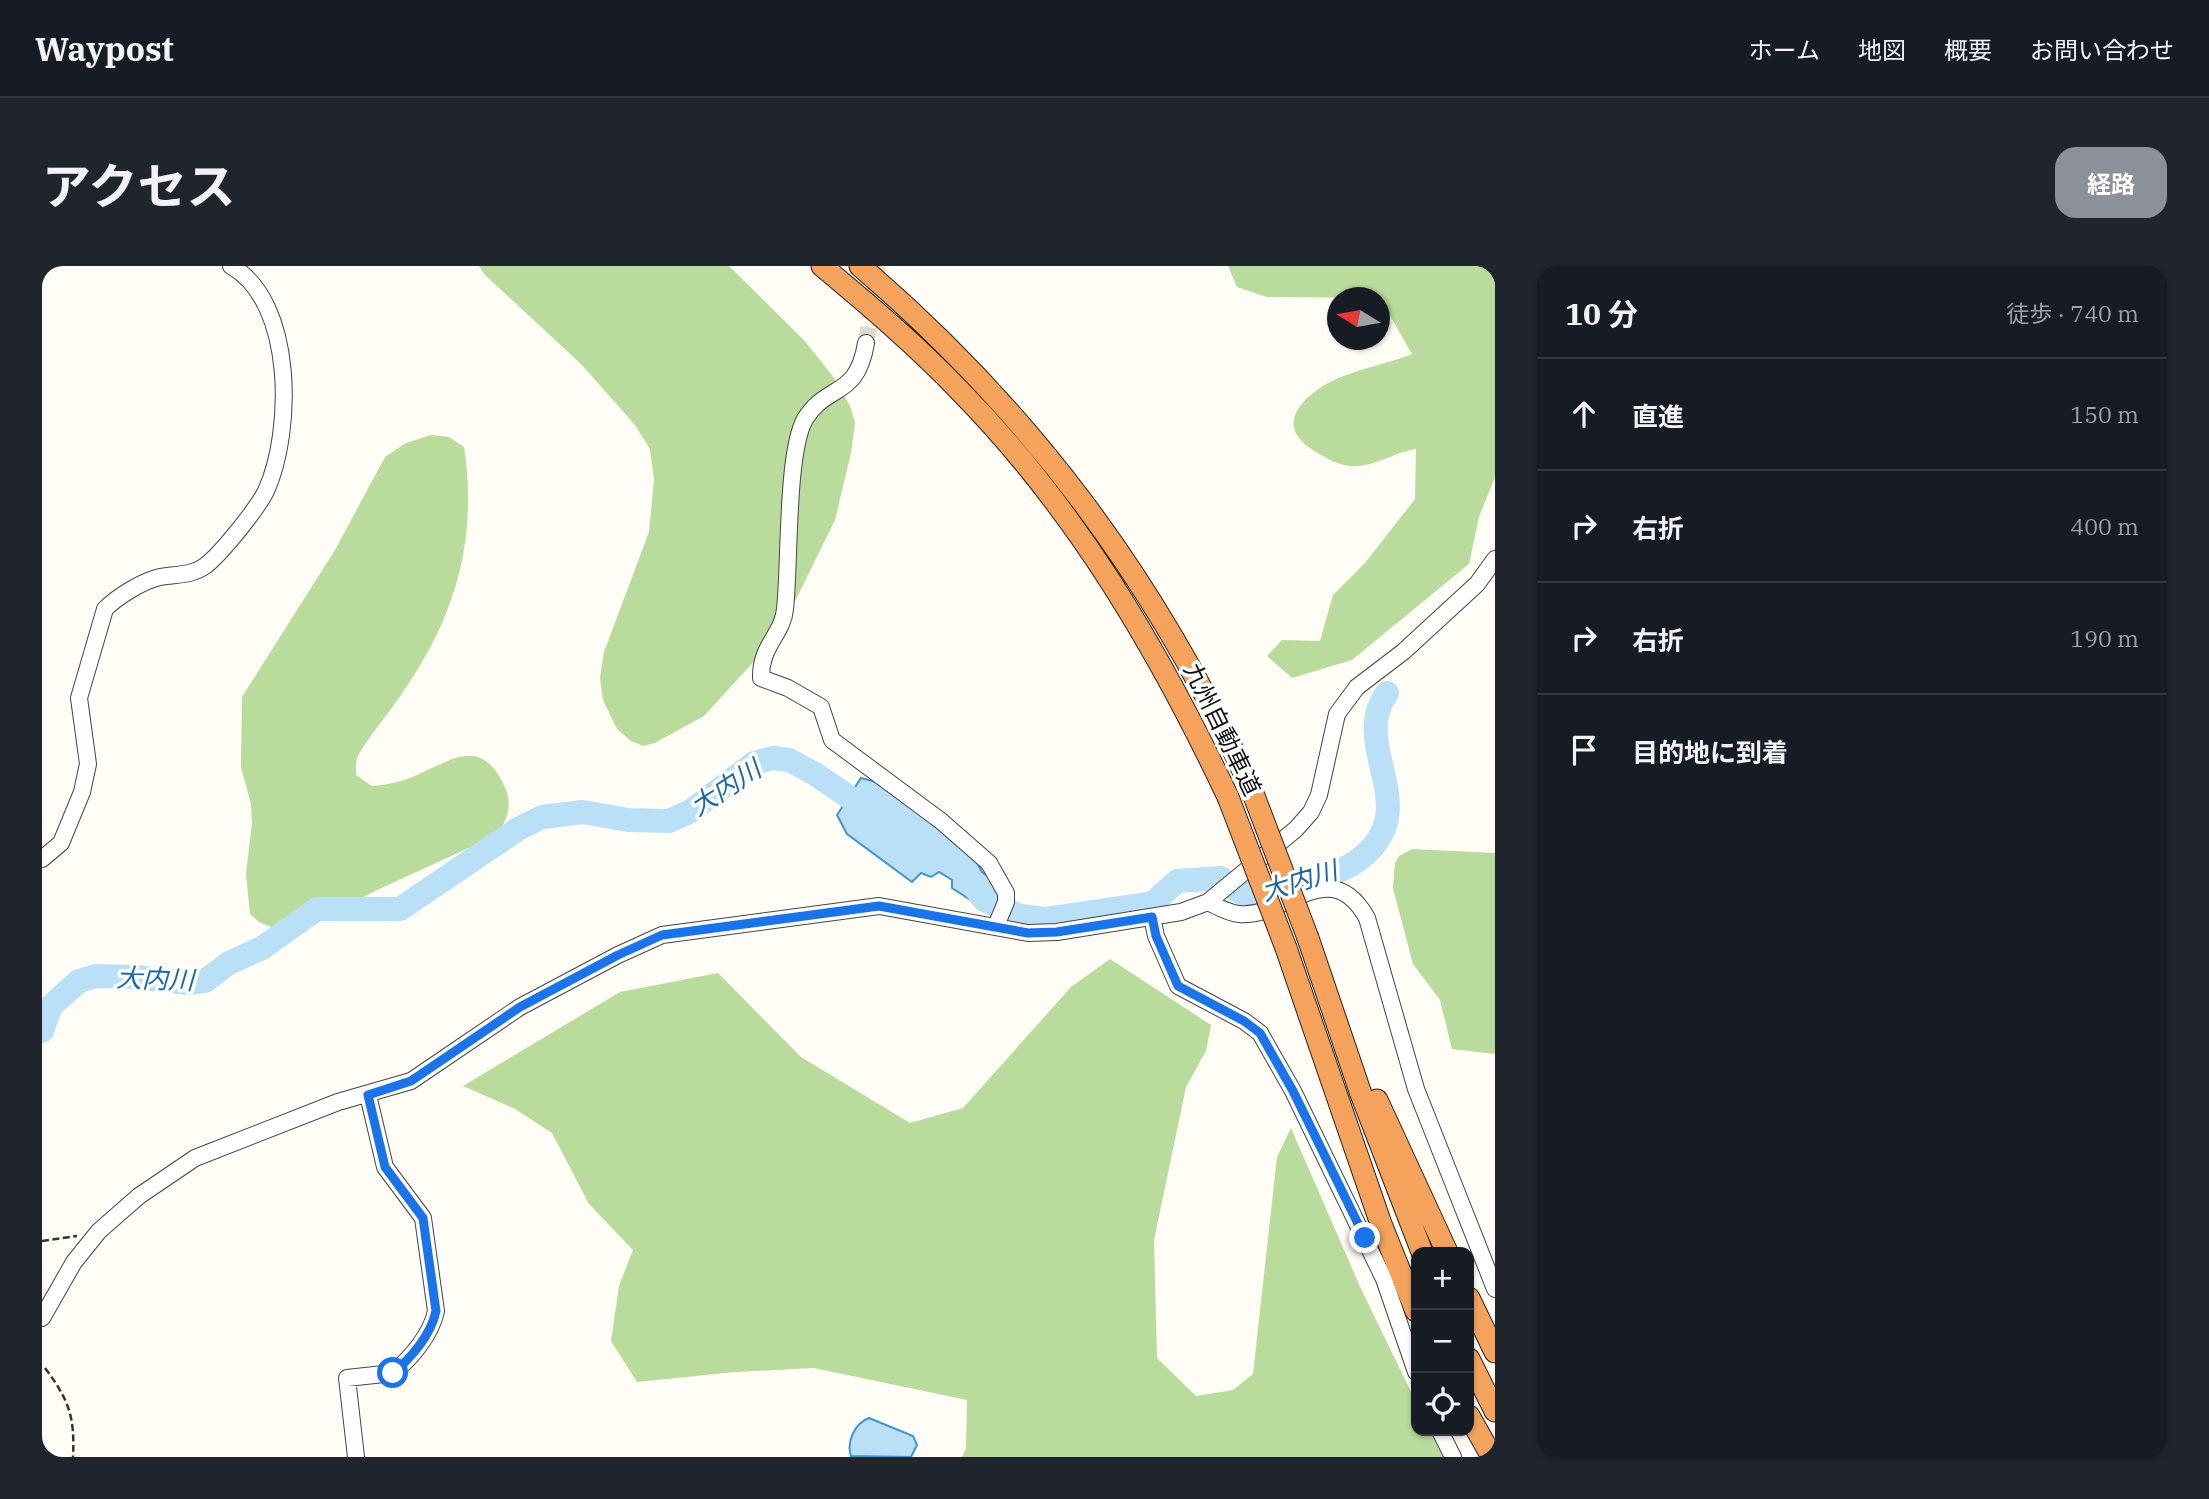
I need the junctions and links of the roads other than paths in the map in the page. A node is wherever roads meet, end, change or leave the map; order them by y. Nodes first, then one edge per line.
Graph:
1 (231, 266) edge
2 (822, 266) edge
3 (860, 266) edge
4 (866, 343) tunnel mouth
5 (1495, 559) edge
6 (42, 859) edge
7 (1208, 902) junction
8 (1152, 917) junction
9 (996, 926) junction
10 (1319, 970) junction
11 (368, 1095) junction
12 (1420, 1247) edge
13 (1445, 1247) edge
14 (1495, 1289) edge
15 (1474, 1308) edge
16 (1416, 1310) edge
17 (42, 1318) edge
18 (1495, 1352) edge
19 (1411, 1357) edge
20 (1474, 1369) edge
21 (1495, 1411) edge
22 (1474, 1425) edge
23 (1442, 1436) edge
24 (356, 1457) edge
25 (1453, 1457) edge
26 (1492, 1457) edge

1 - 6 street
2 - 16 highway, 九州自動車道, bridge
3 - 10 highway, 九州自動車道, bridge
4 - 9 street
5 - 7 street
7 - 8 street
7 - 14 street
8 - 9 street
8 - 19 street
9 - 11 street
10 - 12 highway, 九州自動車道
10 - 13 highway
11 - 17 street
11 - 24 street
15 - 18 highway
20 - 21 highway
22 - 26 highway
23 - 25 street

